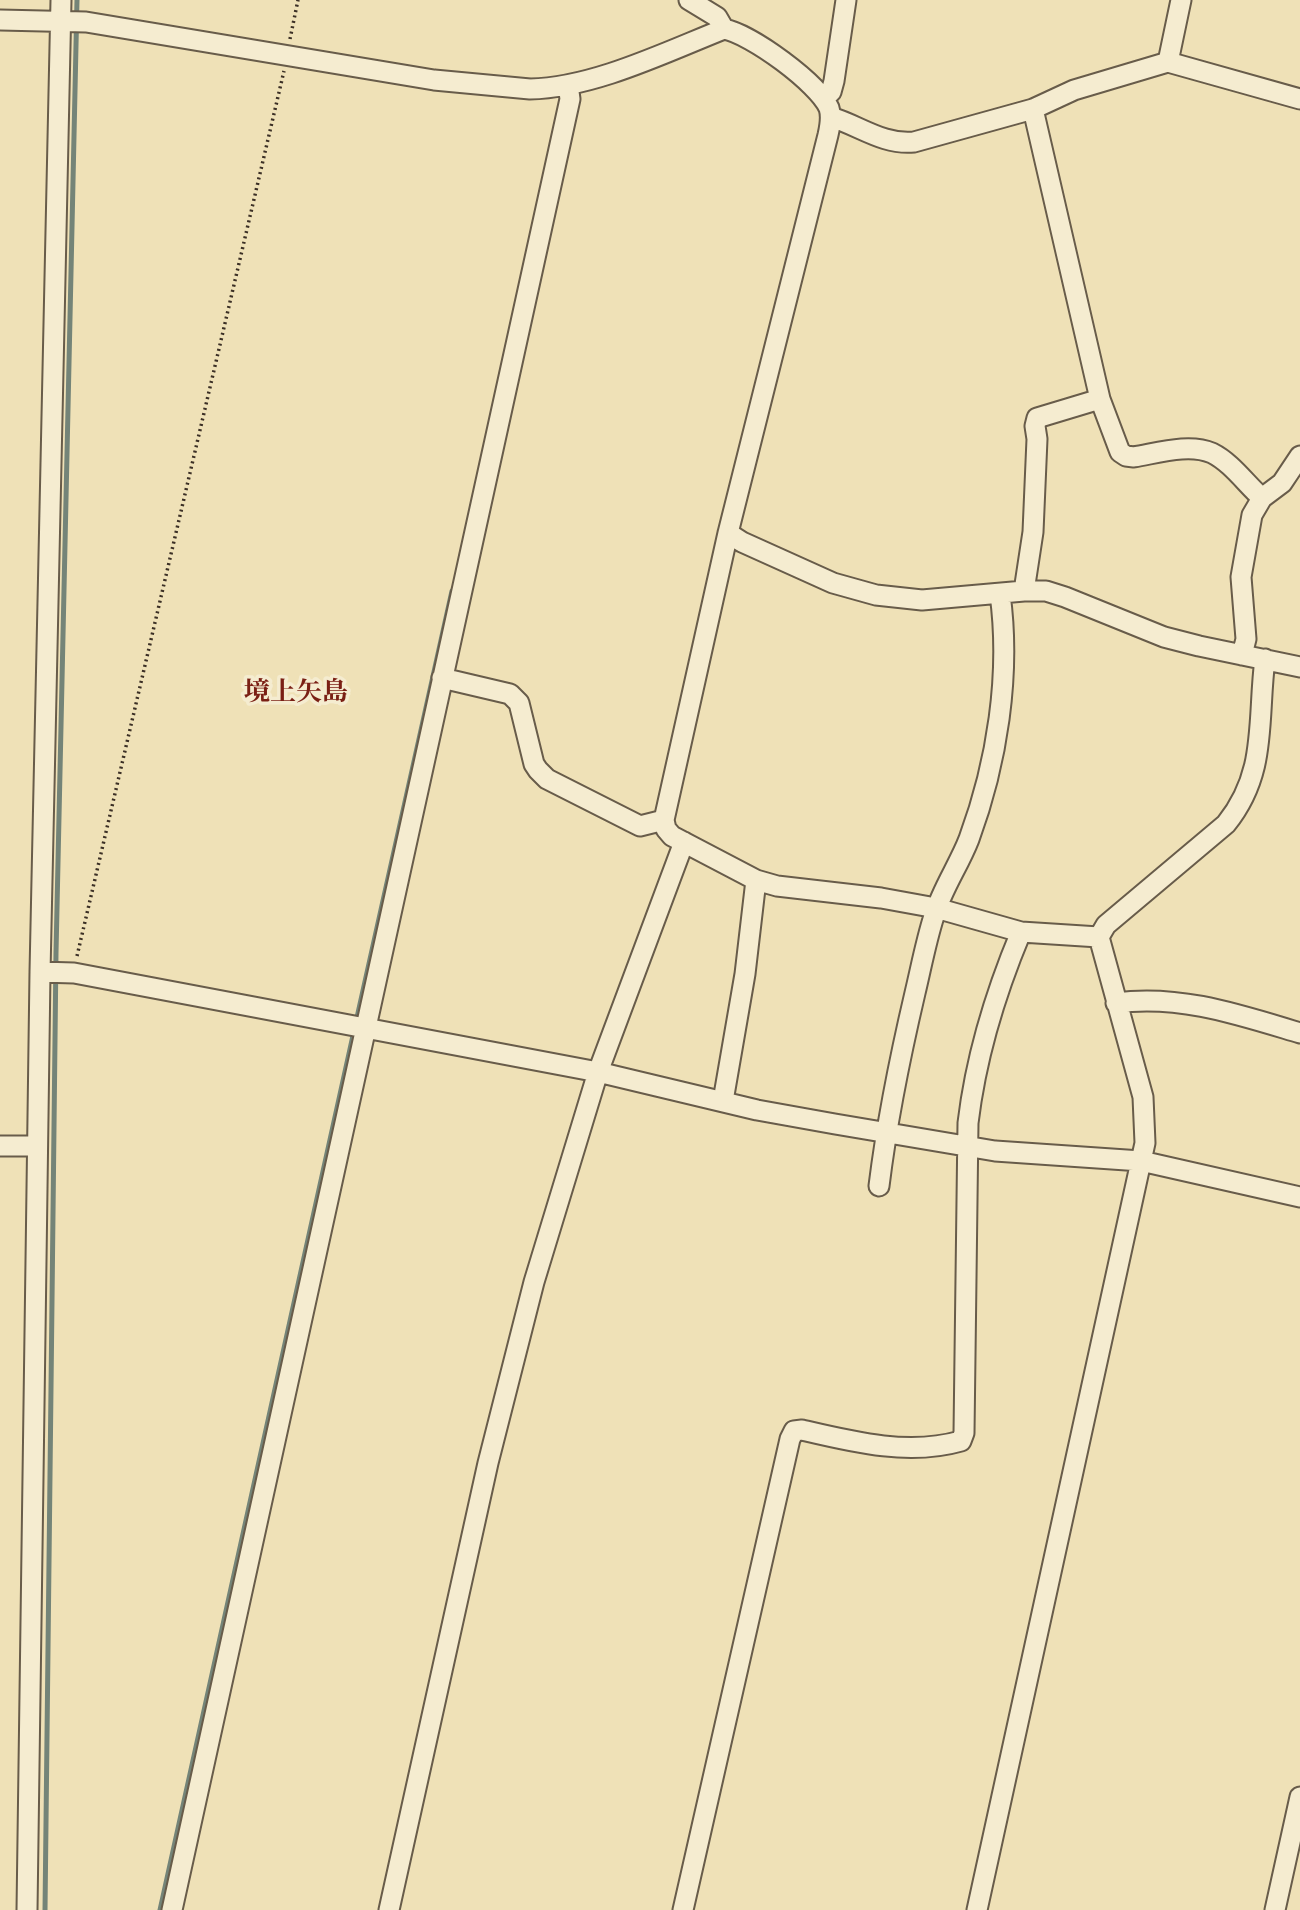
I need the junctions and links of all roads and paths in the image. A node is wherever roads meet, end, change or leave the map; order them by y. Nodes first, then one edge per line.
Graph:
1 (61, 0) edge
2 (298, 0) edge
3 (690, 0) edge
4 (846, 0) edge
5 (1181, 0) edge
6 (0, 20) edge
7 (71, 21) junction
8 (724, 29) junction
9 (287, 57) junction
10 (1168, 62) junction
11 (568, 85) junction
12 (823, 98) junction
13 (1300, 99) edge
14 (1032, 109) junction
15 (831, 117) junction
16 (1100, 399) junction
17 (1300, 456) edge
18 (1262, 498) junction
19 (728, 533) junction
20 (1024, 591) junction
21 (1000, 594) junction
22 (1242, 655) junction
23 (1265, 659) junction
24 (1300, 667) edge
25 (442, 678) junction
26 (664, 820) junction
27 (684, 842) junction
28 (756, 880) junction
29 (936, 908) junction
30 (1021, 932) junction
31 (1099, 937) junction
32 (40, 972) junction
33 (74, 973) junction
34 (1116, 1003) junction
35 (365, 1029) junction
36 (1300, 1033) edge
37 (598, 1072) junction
38 (723, 1101) junction
39 (886, 1134) junction
40 (0, 1146) edge
41 (37, 1146) junction
42 (968, 1147) junction
43 (1142, 1161) junction
44 (879, 1186) dead end
45 (1300, 1197) edge
46 (1300, 1797) edge
47 (27, 1910) edge
48 (172, 1910) edge
49 (389, 1910) edge
50 (683, 1910) edge
51 (977, 1910) edge
52 (1275, 1910) edge

1 - 7 street
2 - 9 path
3 - 8 street
4 - 12 street
5 - 10 street
6 - 7 street
7 - 9 street
7 - 32 street
8 - 11 street
8 - 12 street
9 - 11 street
9 - 33 path
10 - 13 street
10 - 14 street
11 - 25 street
12 - 15 street
14 - 15 street
14 - 16 street
15 - 19 street
16 - 18 street
16 - 20 street
17 - 18 street
18 - 22 street
19 - 21 street
19 - 26 street
20 - 21 street
20 - 22 street
21 - 29 street
22 - 23 street
23 - 24 street
23 - 31 street
25 - 26 street
25 - 35 street
26 - 27 street
27 - 28 street
27 - 37 street
28 - 29 street
28 - 38 street
29 - 30 street
29 - 39 street
30 - 31 street
30 - 42 street
31 - 34 street
32 - 33 street
32 - 41 street
33 - 35 street
34 - 36 street
34 - 43 street
35 - 37 street
35 - 48 street
37 - 38 street
37 - 49 street
38 - 39 street
39 - 42 street
39 - 44 street
40 - 41 street
41 - 47 street
42 - 43 street
42 - 50 street
43 - 45 street
43 - 51 street
46 - 52 street

